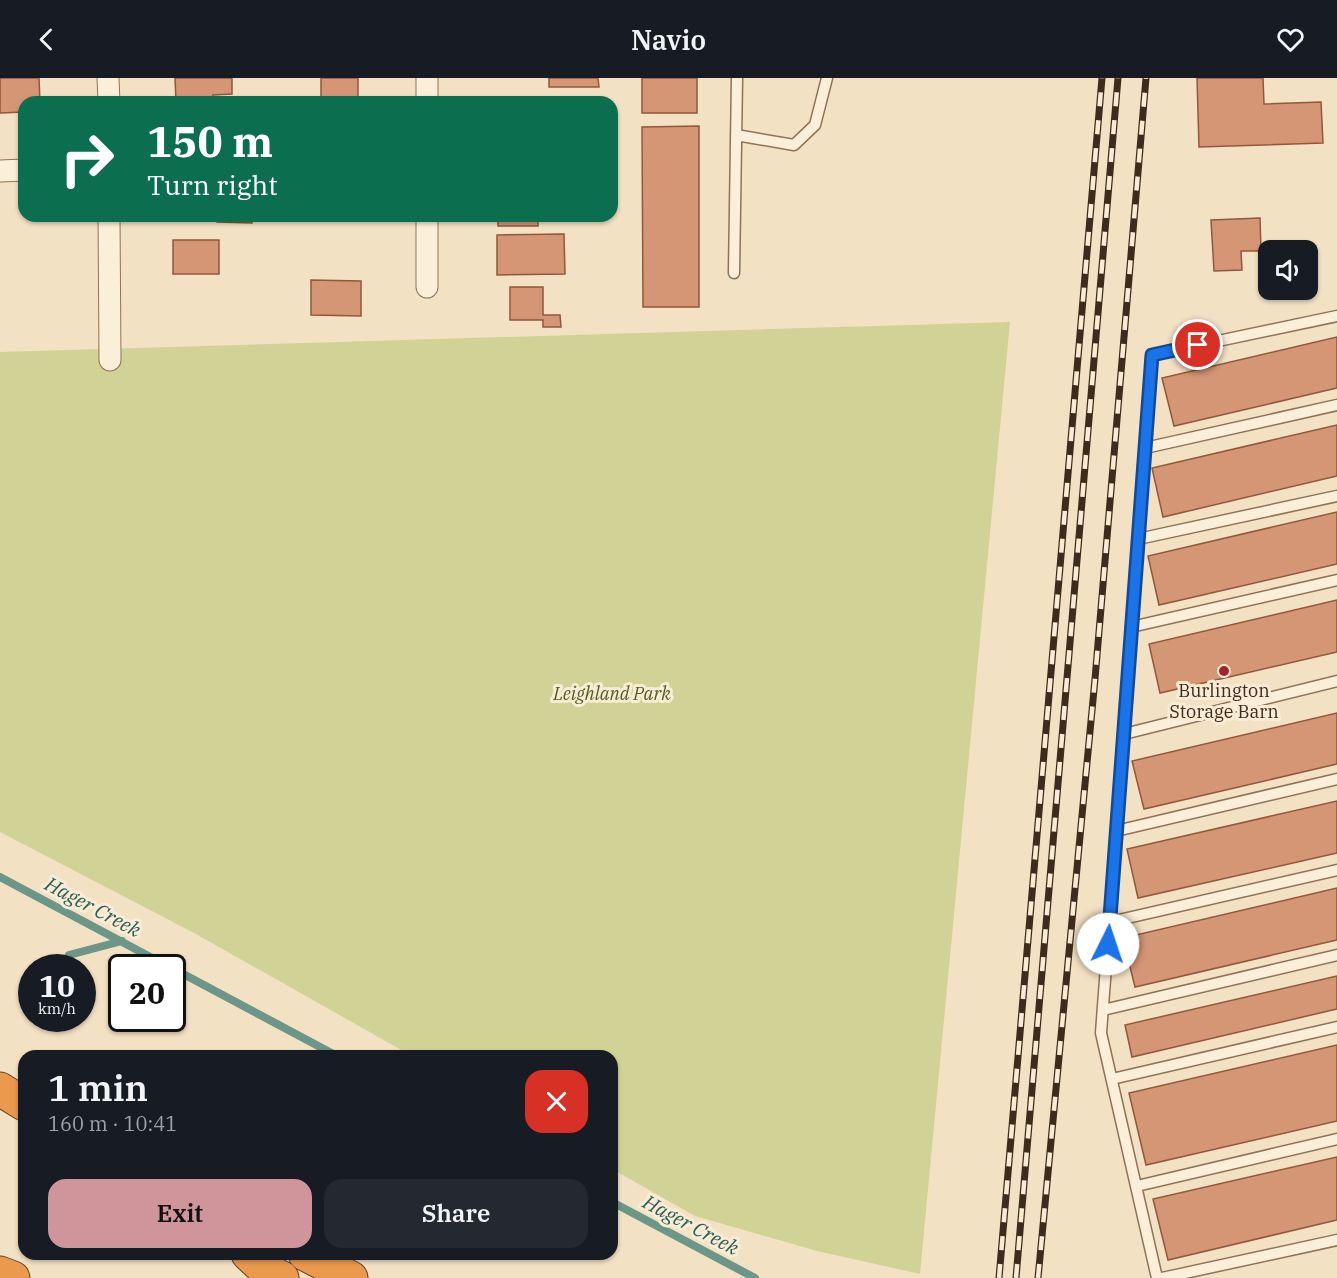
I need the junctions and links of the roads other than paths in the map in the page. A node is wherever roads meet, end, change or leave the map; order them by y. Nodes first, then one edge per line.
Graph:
1 (108, 78) edge
2 (427, 78) edge
3 (736, 78) edge
4 (827, 78) edge
5 (109, 96) edge
6 (427, 96) edge
7 (736, 135) junction
8 (18, 170) edge
9 (0, 171) edge
10 (109, 222) edge
11 (427, 222) edge
12 (734, 273) dead end
13 (427, 287) dead end
14 (1337, 316) edge
15 (110, 360) dead end
16 (1337, 405) edge
17 (1144, 448) junction
18 (1337, 496) edge
19 (1138, 539) junction
20 (1337, 580) edge
21 (1131, 627) junction
22 (1337, 681) edge
23 (1124, 734) junction
24 (1337, 779) edge
25 (1116, 831) junction
26 (1337, 870) edge
27 (1110, 922) junction
28 (1337, 956) edge
29 (1103, 1010) junction
30 (1337, 1027) edge
31 (1112, 1079) junction
32 (0, 1089) edge
33 (18, 1100) edge
34 (1337, 1139) edge
35 (1137, 1186) junction
36 (1337, 1240) edge
37 (254, 1260) edge
38 (316, 1260) edge
39 (0, 1273) edge
40 (12, 1278) edge
41 (282, 1278) edge
42 (351, 1278) edge
43 (1157, 1278) edge
44 (1162, 1278) edge

1 - 5 street
2 - 6 street
3 - 7 lane
4 - 7 lane
7 - 12 lane
8 - 9 street
10 - 15 street
11 - 13 street
14 - 17 lane
16 - 17 lane
17 - 19 lane
18 - 19 lane
19 - 21 lane
20 - 21 lane
21 - 23 lane
22 - 23 lane
23 - 25 lane
24 - 25 lane
25 - 27 lane
26 - 27 lane
27 - 29 lane
28 - 29 lane
29 - 31 lane
30 - 31 lane
31 - 35 lane
32 - 33 highway
34 - 35 lane
35 - 43 lane
36 - 44 lane
37 - 41 highway
38 - 42 highway
39 - 40 highway

